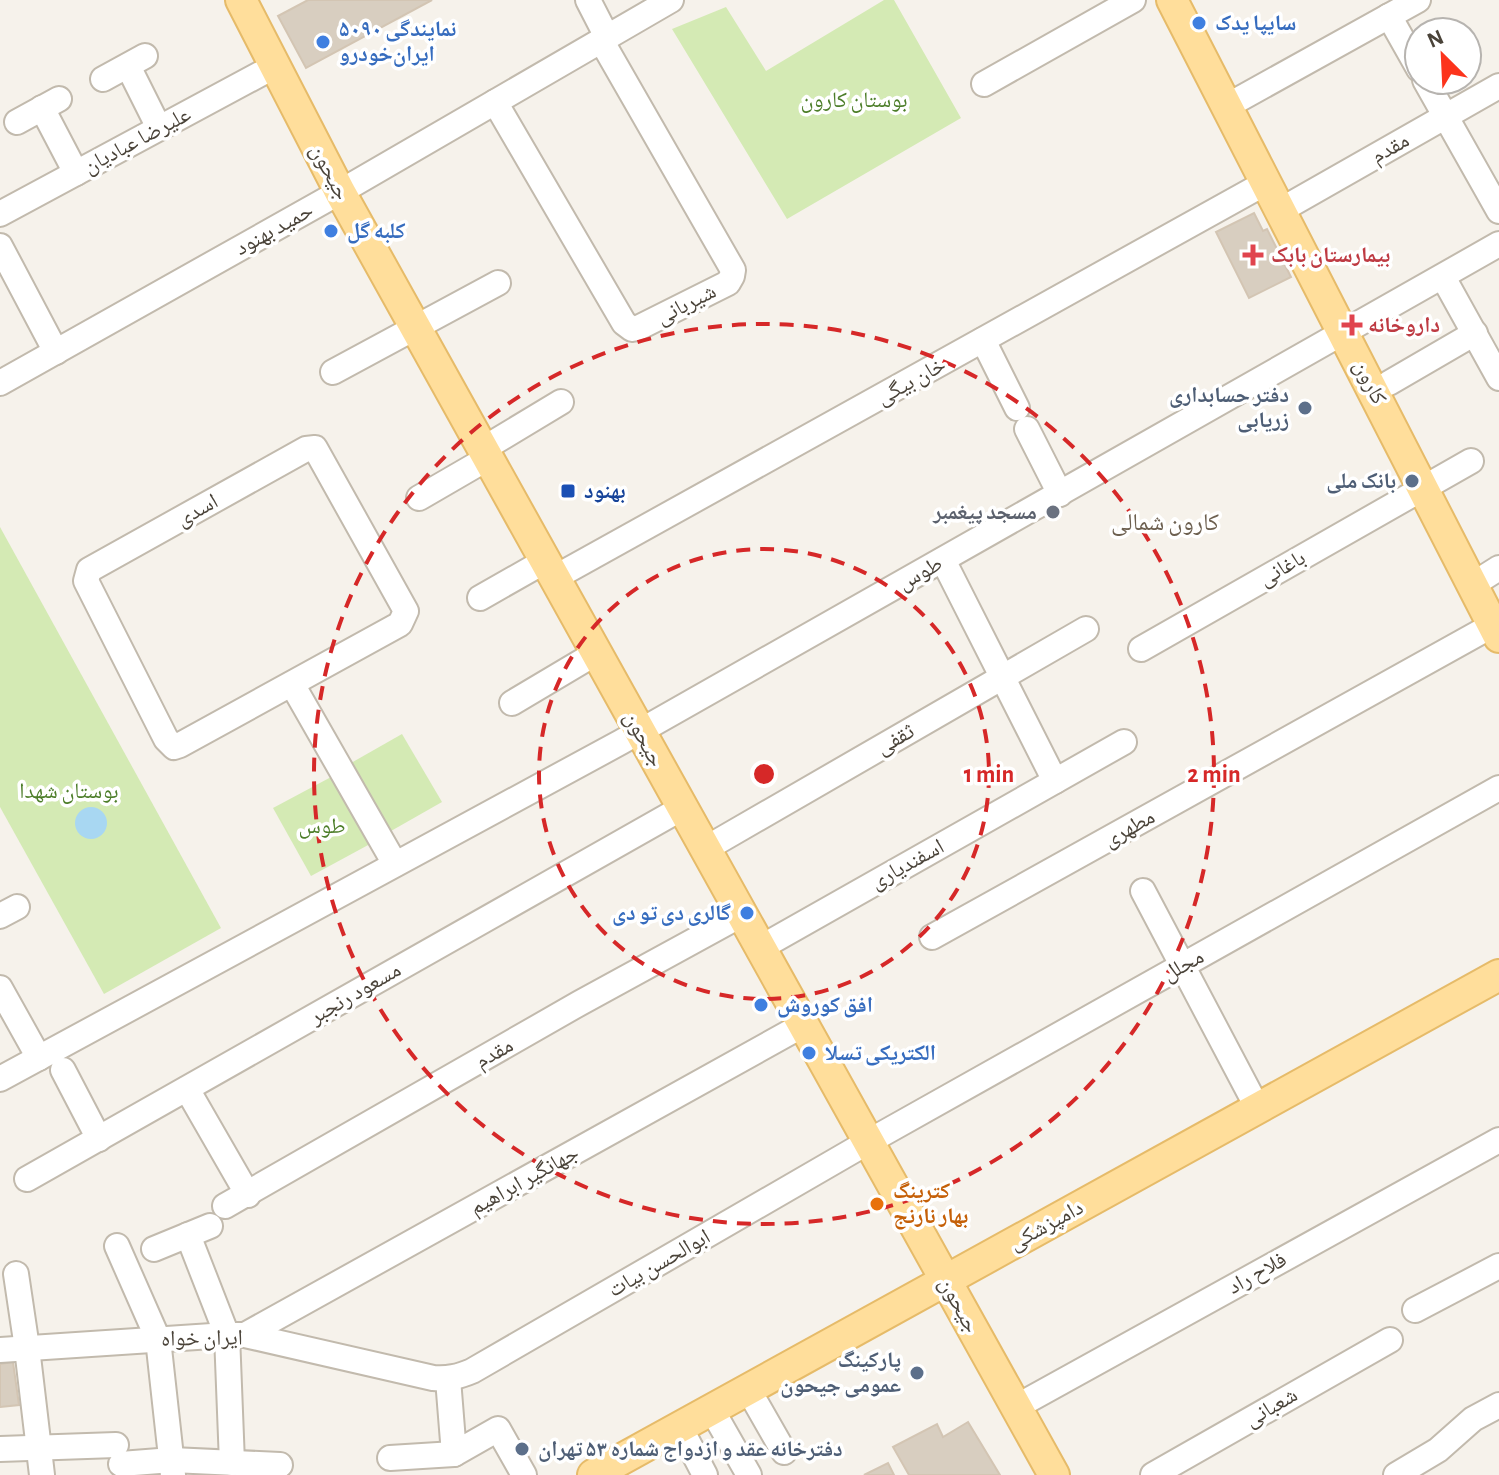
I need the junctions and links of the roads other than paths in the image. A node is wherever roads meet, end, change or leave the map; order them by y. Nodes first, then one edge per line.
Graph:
1 (241, 0) edge
2 (588, 0) edge
3 (671, 0) edge
4 (1133, 0) edge
5 (1418, 0) edge
6 (1176, 1) edge
7 (1389, 16) junction
8 (604, 39) junction
9 (1403, 41) edge
10 (275, 66) junction
11 (103, 79) dead end
12 (984, 84) dead end
13 (1499, 86) edge
14 (1434, 96) edge
15 (495, 102) junction
16 (1227, 106) junction
17 (1445, 116) junction
18 (17, 122) dead end
19 (159, 128) junction
20 (76, 173) junction
21 (1267, 182) junction
22 (340, 192) junction
23 (1, 210) edge
24 (1281, 210) junction
25 (1499, 211) edge
26 (1499, 244) edge
27 (0, 246) edge
28 (1443, 277) junction
29 (498, 283) dead end
30 (416, 328) junction
31 (1345, 333) junction
32 (1475, 333) junction
33 (983, 340) junction
34 (56, 352) junction
35 (1493, 353) edge
36 (333, 372) dead end
37 (1499, 378) edge
38 (0, 383) edge
39 (1389, 383) dead end
40 (561, 402) dead end
41 (485, 454) junction
42 (1471, 461) dead end
43 (1423, 487) junction
44 (1060, 494) junction
45 (419, 498) dead end
46 (943, 560) junction
47 (1499, 568) edge
48 (550, 570) junction
49 (1472, 585) junction
50 (480, 598) dead end
51 (1086, 629) dead end
52 (1496, 631) edge
53 (1141, 649) dead end
54 (596, 653) junction
55 (1002, 677) junction
56 (292, 684) junction
57 (512, 703) dead end
58 (639, 732) junction
59 (1124, 742) dead end
60 (1055, 781) junction
61 (1499, 788) edge
62 (682, 808) junction
63 (705, 849) junction
64 (395, 864) junction
65 (1143, 891) dead end
66 (741, 915) junction
67 (932, 937) dead end
68 (760, 948) junction
69 (1182, 965) junction
70 (1499, 975) edge
71 (0, 988) edge
72 (803, 1025) junction
73 (39, 1058) junction
74 (63, 1070) dead end
75 (0, 1079) edge
76 (187, 1089) junction
77 (1257, 1107) junction
78 (99, 1139) junction
79 (1499, 1140) edge
80 (868, 1142) junction
81 (27, 1179) dead end
82 (248, 1195) junction
83 (208, 1223) junction
84 (117, 1246) dead end
85 (154, 1249) dead end
86 (1499, 1266) edge
87 (17, 1273) edge
88 (945, 1280) junction
89 (1415, 1310) dead end
90 (236, 1335) junction
91 (158, 1339) junction
92 (1390, 1340) dead end
93 (27, 1348) junction
94 (0, 1350) edge
95 (448, 1379) junction
96 (748, 1389) junction
97 (1499, 1405) edge
98 (1016, 1407) junction
99 (712, 1410) junction
100 (680, 1427) junction
101 (39, 1448) junction
102 (0, 1449) edge
103 (784, 1452) dead end
104 (454, 1454) junction
105 (390, 1458) dead end
106 (232, 1463) junction
107 (631, 1466) edge
108 (173, 1468) edge
109 (265, 1468) edge
110 (1050, 1474) edge
111 (42, 1475) edge
112 (524, 1475) edge
113 (593, 1475) edge
114 (705, 1475) edge
115 (749, 1475) edge
116 (1153, 1475) edge
117 (1396, 1475) edge

1 - 10 main road, جیحون
2 - 8 street
3 - 8 street, حمید بهنود
4 - 12 street
5 - 7 street
6 - 16 main road, کارون
7 - 9 street
7 - 16 street
8 - 15 street, حمید بهنود
8 - 15 street, شیربانی
10 - 19 street, علیرضا عبادیان
10 - 22 main road, جیحون
11 - 19 street
13 - 17 street, مقدم
14 - 17 street
15 - 22 street, حمید بهنود
16 - 21 main road, کارون
17 - 24 street, مقدم
17 - 25 street
18 - 20 street
19 - 20 street, علیرضا عبادیان
20 - 23 street, علیرضا عبادیان
21 - 24 main road, کارون
21 - 33 street, خان بیگی
22 - 30 main road, جیحون
22 - 34 street, حمید بهنود
24 - 31 main road, کارون
26 - 28 street, طوس
27 - 34 street
28 - 31 street, طوس
28 - 32 street
29 - 30 street
30 - 36 street
30 - 41 main road, جیحون
31 - 43 main road, کارون
31 - 44 street, طوس
32 - 35 street
32 - 39 street
33 - 44 street
33 - 48 street, خان بیگی
34 - 38 street, حمید بهنود
35 - 37 street
40 - 41 street
41 - 45 street
41 - 48 main road, جیحون
42 - 43 street, باغانی
43 - 49 main road, کارون
43 - 53 street, باغانی
44 - 46 street, طوس
46 - 55 street
46 - 58 street, طوس
47 - 49 street
48 - 50 street, خان بیگی
48 - 54 main road, جیحون
49 - 52 main road, کارون
51 - 55 street, ثقفی
52 - 67 street, مطهری
54 - 57 street
54 - 58 main road, جیحون
55 - 60 street
55 - 63 street, ثقفی
56 - 56 street, اسدی
56 - 64 street
58 - 62 main road, جیحون
58 - 64 street, طوس
59 - 60 street, اسفندیاری
60 - 68 street, اسفندیاری
61 - 69 street, مجلل
62 - 63 main road, جیحون
62 - 76 street, مسعود رنجبر
63 - 66 main road, جیحون
64 - 73 street, طوس
65 - 69 street
66 - 68 main road, جیحون
66 - 82 street, مقدم
68 - 72 main road, جیحون
69 - 77 street
69 - 80 street, مجلل
70 - 77 main road, دامپزشکی
71 - 73 street
72 - 80 main road, جیحون
72 - 90 street, جهانگیر ابراهیم
73 - 75 street, طوس
74 - 78 street
76 - 78 street, مسعود رنجبر
76 - 82 street
77 - 88 main road, دامپزشکی
78 - 81 street, مسعود رنجبر
79 - 98 street, فلاح راد
80 - 88 main road, جیحون
80 - 95 street, ابوالحسن بیات
82 - 83 street, مقدم
83 - 85 street, مقدم
83 - 90 street
84 - 91 street
86 - 89 street
87 - 93 street
88 - 96 main road, دامپزشکی
88 - 98 main road, جیحون
90 - 91 street, ایران خواه
90 - 95 street, ایران خواه
90 - 106 street
91 - 93 street, ایران خواه
91 - 108 street
92 - 116 street, شعبانی
93 - 94 street, ایران خواه
93 - 101 street
95 - 104 street
96 - 99 main road, دامپزشکی
96 - 103 street
97 - 117 street
98 - 110 main road, جیحون
99 - 100 main road, دامپزشکی
99 - 115 street
100 - 107 main road, دامپزشکی
100 - 114 street
101 - 102 street
101 - 108 street
101 - 111 street
104 - 105 street
104 - 112 street
106 - 108 street
106 - 109 street
107 - 113 main road, دامپزشکی

